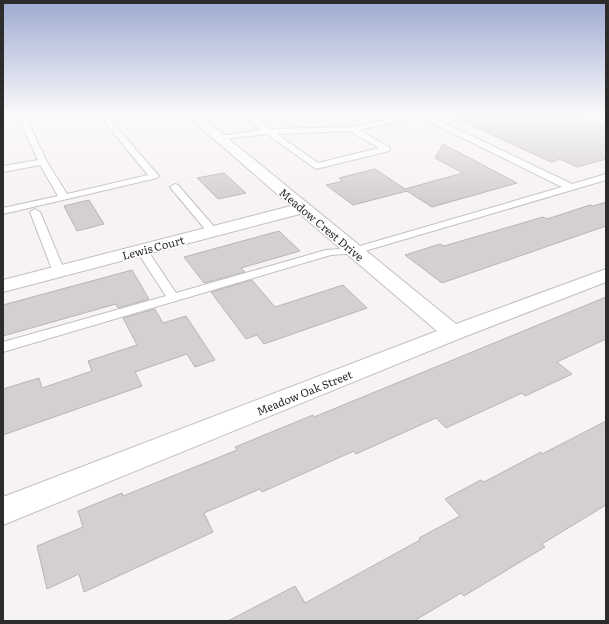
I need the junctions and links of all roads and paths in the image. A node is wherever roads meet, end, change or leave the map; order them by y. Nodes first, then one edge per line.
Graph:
1 (34, 143) edge
2 (126, 143) edge
3 (226, 143) edge
4 (285, 143) edge
5 (376, 143) edge
6 (481, 143) edge
7 (43, 162) junction
8 (3, 169) edge
9 (606, 177) edge
10 (175, 187) dead end
11 (570, 187) junction
12 (64, 198) junction
13 (304, 208) junction
14 (3, 211) edge
15 (35, 212) dead end
16 (213, 232) junction
17 (142, 250) junction
18 (354, 251) junction
19 (59, 272) junction
20 (606, 275) edge
21 (3, 286) edge
22 (173, 297) junction
23 (453, 333) junction
24 (3, 346) edge
25 (3, 511) edge

1 - 7 lane
2 - 12 lane
3 - 13 street, Meadow Crest Drive
4 - 5 lane
6 - 11 lane
7 - 8 lane
7 - 12 lane
9 - 11 lane
10 - 16 lane
11 - 18 lane
12 - 14 lane
13 - 16 street, Lewis Court
13 - 18 street, Meadow Crest Drive
15 - 19 lane
16 - 17 street, Lewis Court
17 - 19 street, Lewis Court
17 - 22 lane
18 - 22 lane
18 - 23 street, Meadow Crest Drive
19 - 21 street, Lewis Court
20 - 23 street, Meadow Oak Street
22 - 24 lane
23 - 25 street, Meadow Oak Street

